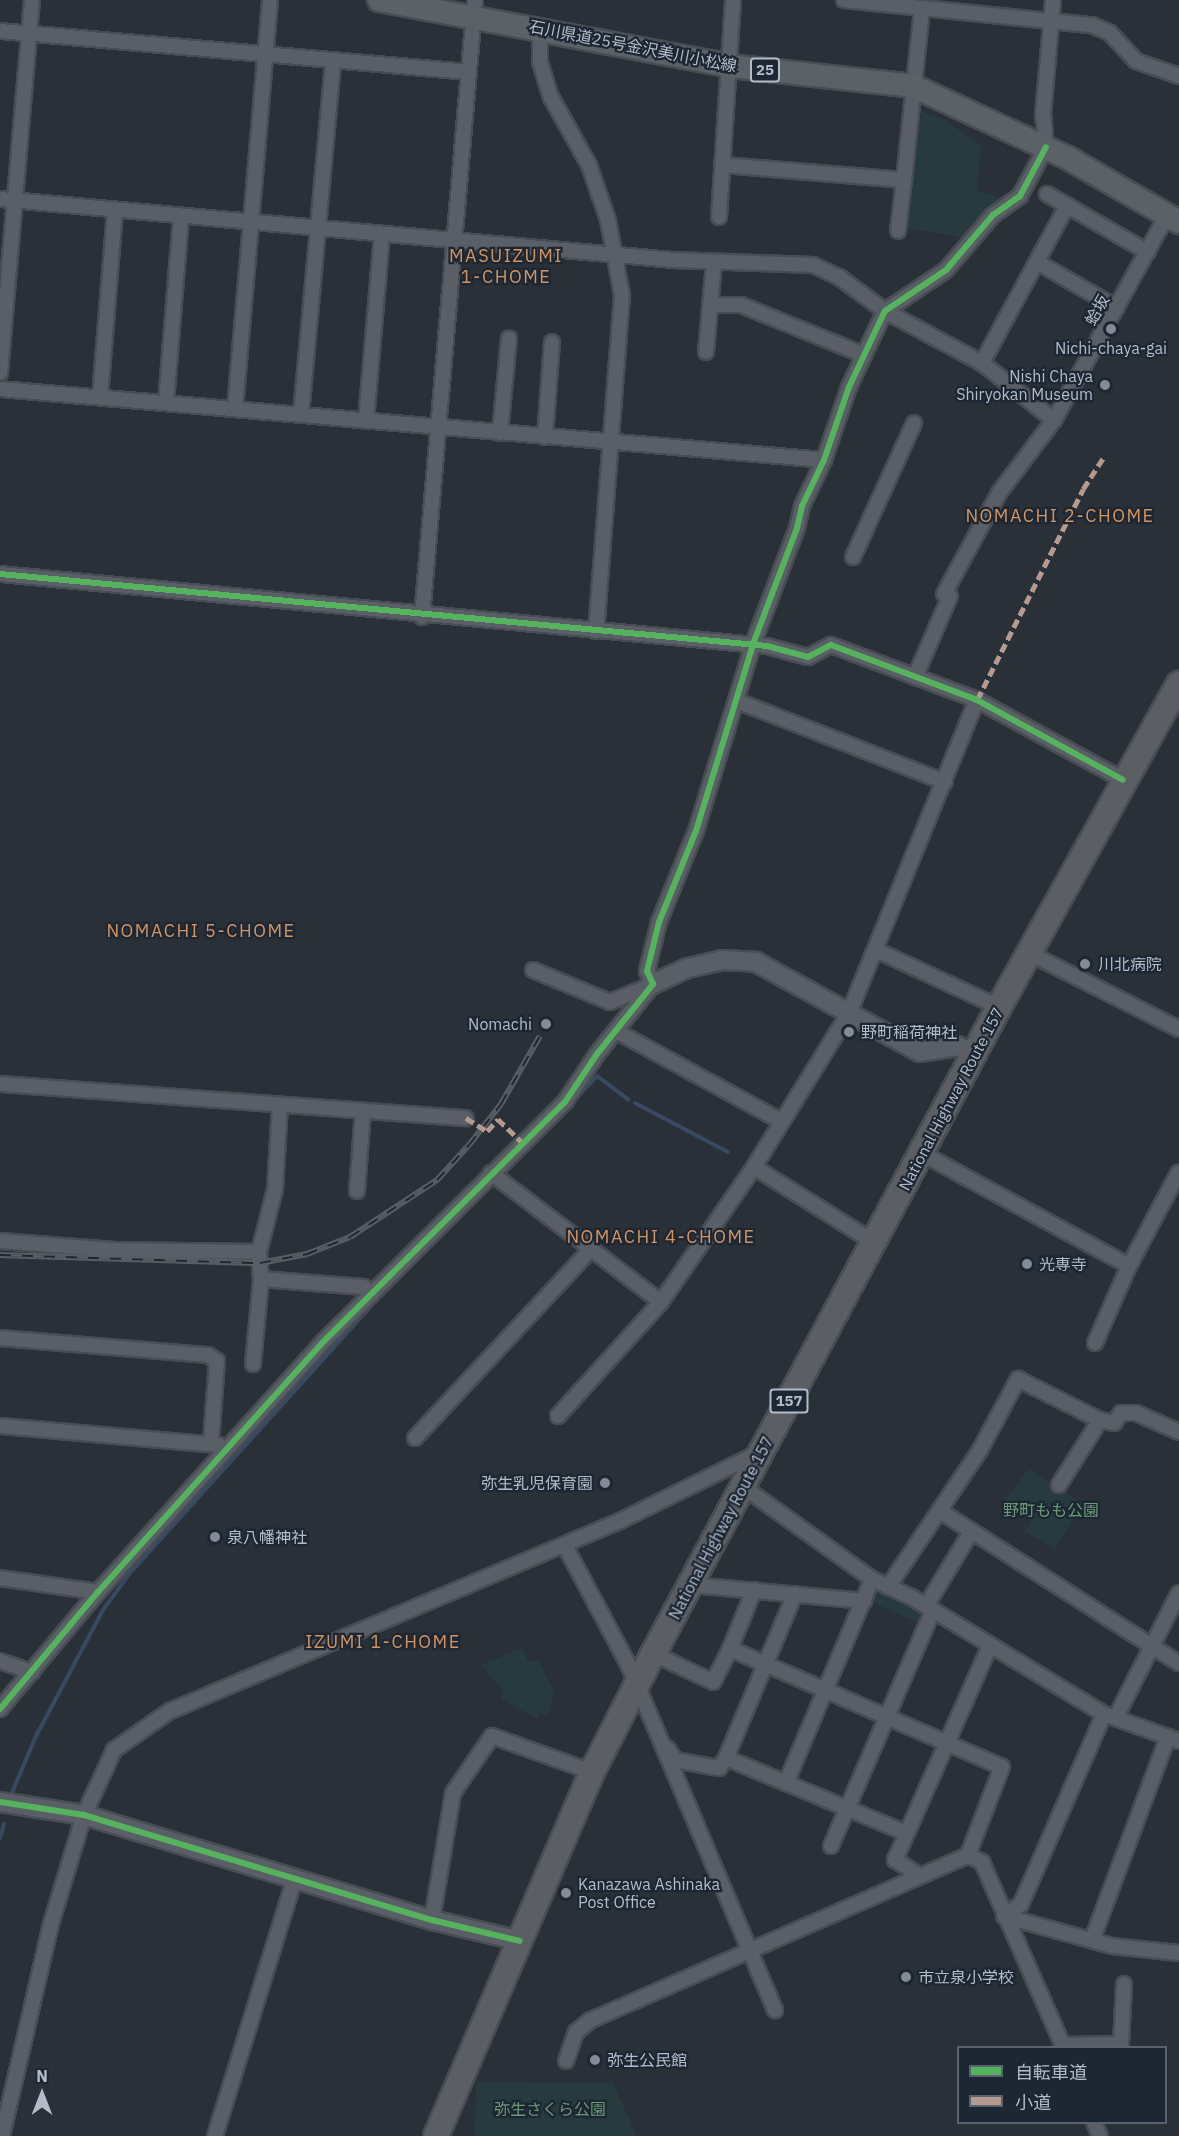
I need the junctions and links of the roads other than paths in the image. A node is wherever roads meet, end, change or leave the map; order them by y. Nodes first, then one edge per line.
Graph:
1 (32, 0) edge
2 (270, 0) edge
3 (379, 0) edge
4 (733, 0) edge
5 (844, 0) edge
6 (1053, 0) edge
7 (475, 8) edge
8 (922, 9) junction
9 (1052, 21) junction
10 (540, 30) junction
11 (0, 32) edge
12 (30, 34) junction
13 (265, 56) junction
14 (333, 61) junction
15 (730, 66) junction
16 (467, 72) junction
17 (1179, 76) edge
18 (913, 86) junction
19 (1046, 147) junction
20 (723, 165) junction
21 (904, 180) junction
22 (1047, 194) dead end
23 (0, 199) edge
24 (15, 201) junction
25 (1067, 206) junction
26 (115, 210) junction
27 (181, 216) junction
28 (719, 217) dead end
29 (1173, 219) edge
30 (251, 222) junction
31 (318, 228) junction
32 (898, 231) dead end
33 (382, 234) junction
34 (453, 241) junction
35 (1148, 252) junction
36 (616, 256) junction
37 (1036, 262) junction
38 (714, 264) junction
39 (710, 305) junction
40 (1117, 308) junction
41 (885, 311) junction
42 (508, 338) dead end
43 (552, 342) dead end
44 (706, 352) dead end
45 (864, 355) junction
46 (982, 363) junction
47 (0, 373) edge
48 (0, 388) edge
49 (100, 397) junction
50 (166, 403) junction
51 (235, 409) junction
52 (302, 415) junction
53 (1054, 420) junction
54 (366, 421) junction
55 (914, 423) dead end
56 (436, 427) junction
57 (500, 433) junction
58 (545, 437) junction
59 (611, 443) junction
60 (824, 459) junction
61 (853, 557) dead end
62 (0, 574) edge
63 (422, 616) junction
64 (596, 631) junction
65 (753, 644) junction
66 (915, 676) junction
67 (1179, 684) edge
68 (977, 700) junction
69 (737, 701) junction
70 (1123, 780) junction
71 (945, 782) junction
72 (876, 951) junction
73 (1029, 953) junction
74 (533, 970) dead end
75 (653, 984) junction
76 (999, 1007) junction
77 (849, 1013) junction
78 (1179, 1029) edge
79 (616, 1031) junction
80 (974, 1054) junction
81 (0, 1084) edge
82 (280, 1105) junction
83 (363, 1111) junction
84 (466, 1119) dead end
85 (781, 1121) junction
86 (923, 1154) junction
87 (754, 1167) junction
88 (1179, 1172) edge
89 (491, 1173) junction
90 (357, 1191) dead end
91 (0, 1240) edge
92 (875, 1243) junction
93 (591, 1249) junction
94 (259, 1252) junction
95 (1129, 1266) junction
96 (261, 1279) junction
97 (371, 1295) junction
98 (661, 1302) junction
99 (0, 1338) edge
100 (1095, 1343) dead end
101 (253, 1364) dead end
102 (558, 1416) dead end
103 (1100, 1420) junction
104 (0, 1426) edge
105 (1179, 1432) edge
106 (415, 1438) dead end
107 (211, 1443) junction
108 (227, 1447) junction
109 (760, 1452) junction
110 (1059, 1485) dead end
111 (742, 1486) junction
112 (940, 1511) junction
113 (971, 1532) junction
114 (565, 1546) junction
115 (0, 1578) edge
116 (872, 1579) junction
117 (692, 1585) junction
118 (888, 1587) junction
119 (754, 1590) junction
120 (98, 1592) junction
121 (1179, 1593) edge
122 (795, 1594) junction
123 (864, 1601) junction
124 (929, 1608) junction
125 (990, 1646) junction
126 (1153, 1646) junction
127 (730, 1649) junction
128 (654, 1654) junction
129 (0, 1661) edge
130 (1179, 1663) edge
131 (764, 1664) junction
132 (32, 1672) junction
133 (636, 1686) junction
134 (826, 1689) junction
135 (0, 1709) edge
136 (887, 1715) junction
137 (1110, 1716) junction
138 (657, 1734) junction
139 (1174, 1739) edge
140 (947, 1742) junction
141 (726, 1758) junction
142 (592, 1772) junction
143 (786, 1783) junction
144 (0, 1802) edge
145 (847, 1809) junction
146 (84, 1815) junction
147 (906, 1833) junction
148 (831, 1846) dead end
149 (968, 1855) junction
150 (920, 1876) junction
151 (295, 1878) junction
152 (1004, 1916) junction
153 (432, 1920) junction
154 (1092, 1940) junction
155 (520, 1941) junction
156 (749, 1951) junction
157 (1179, 1953) edge
158 (1124, 1984) dead end
159 (775, 2010) dead end
160 (1064, 2046) edge
161 (566, 2061) dead end
162 (2, 2136) edge
163 (215, 2136) edge
164 (436, 2136) edge

1 - 12 street
2 - 13 street
3 - 7 main road, 石川県道25号金沢美川小松線 / 25
4 - 15 street
5 - 8 street
6 - 9 street
7 - 10 main road, 石川県道25号金沢美川小松線 / 25
7 - 16 street
8 - 9 street
8 - 18 street
9 - 17 street
9 - 19 street
10 - 15 main road, 石川県道25号金沢美川小松線 / 25
10 - 36 street
11 - 12 street
12 - 13 street
12 - 24 street
13 - 14 street
13 - 30 street
14 - 16 street
14 - 31 street
15 - 18 main road, 石川県道25号金沢美川小松線 / 25
15 - 20 street
16 - 34 street
18 - 19 main road, 石川県道25号金沢美川小松線 / 25
18 - 21 street
19 - 29 main road, 石川県道25号金沢美川小松線 / 25
19 - 41 street
20 - 21 street
20 - 28 street
21 - 32 street
22 - 25 street
23 - 24 street
24 - 26 street
24 - 47 street
25 - 35 street
25 - 37 street
26 - 27 street
26 - 49 street
27 - 30 street
27 - 50 street
29 - 35 street, 蛤坂
30 - 31 street
30 - 51 street
31 - 33 street
31 - 52 street
33 - 34 street
33 - 54 street
34 - 36 street
34 - 56 street
35 - 40 street, 蛤坂
36 - 38 street
36 - 59 street
37 - 40 street
37 - 46 street
38 - 39 street
38 - 41 street
39 - 44 street
39 - 45 street
40 - 53 street, 蛤坂
41 - 45 street
41 - 46 street
42 - 57 street
43 - 58 street
45 - 60 street
46 - 53 street
48 - 49 street
49 - 50 street
50 - 51 street
51 - 52 street
52 - 54 street
53 - 66 street, 蛤坂
54 - 56 street
55 - 61 street
56 - 57 street
56 - 63 street
57 - 58 street
58 - 59 street
59 - 60 street
59 - 64 street
60 - 65 street
62 - 63 street
63 - 64 street
64 - 65 street
65 - 66 street
65 - 69 street
66 - 68 street
67 - 70 highway, National Highway Route 157 / 157
68 - 70 street
68 - 71 street
69 - 71 street
69 - 75 street
70 - 73 highway, National Highway Route 157 / 157
71 - 72 street
72 - 76 street
72 - 77 street
73 - 76 highway, National Highway Route 157 / 157
73 - 78 street
74 - 75 street
75 - 77 street
75 - 79 street
76 - 80 highway, National Highway Route 157 / 157
77 - 80 street
77 - 85 street
79 - 85 street
79 - 89 street
80 - 86 highway, National Highway Route 157 / 157
81 - 82 street
82 - 83 street
82 - 94 street
83 - 84 street
83 - 90 street
85 - 87 street
86 - 92 highway, National Highway Route 157 / 157
86 - 95 street
87 - 92 street
87 - 98 street
88 - 95 street
89 - 93 street
89 - 97 street
91 - 94 street
92 - 109 highway, National Highway Route 157 / 157
93 - 98 street
93 - 106 street
94 - 96 street
95 - 100 street
96 - 97 street
96 - 101 street
97 - 108 street
98 - 102 street
99 - 107 street
103 - 105 street
103 - 110 street
103 - 112 street
104 - 107 street
107 - 108 street
108 - 120 street
109 - 111 highway, National Highway Route 157 / 157
109 - 114 street
111 - 116 street
111 - 117 highway, National Highway Route 157 / 157
112 - 113 street
112 - 118 street
113 - 124 street
113 - 126 street
114 - 133 street
114 - 146 street
115 - 120 street
116 - 118 street
116 - 123 street
117 - 119 street
117 - 128 highway, National Highway Route 157 / 157
118 - 124 street
119 - 122 street
119 - 127 street
120 - 132 street
121 - 126 street
122 - 123 street
122 - 131 street
123 - 134 street
124 - 125 street
124 - 136 street
125 - 137 street
125 - 140 street
126 - 130 street
126 - 137 street
127 - 128 street
127 - 131 street
128 - 133 highway, National Highway Route 157 / 157
129 - 132 street
131 - 134 street
131 - 141 street
132 - 135 street
133 - 138 street
133 - 142 highway, National Highway Route 157 / 157
134 - 136 street
134 - 143 street
136 - 140 street
136 - 145 street
137 - 139 street
137 - 152 street
138 - 141 street
138 - 156 street
139 - 154 street
140 - 147 street
140 - 149 street
141 - 143 street
142 - 153 street
142 - 155 highway, National Highway Route 157 / 157
143 - 145 street
144 - 146 street
145 - 147 street
145 - 148 street
146 - 151 street
146 - 162 street
147 - 150 street
149 - 150 street
149 - 152 street
150 - 156 street
151 - 153 street
151 - 163 street
152 - 154 street
152 - 160 street
153 - 155 street
154 - 157 street
155 - 164 highway, National Highway Route 157 / 157
156 - 159 street
156 - 161 street
158 - 160 street

